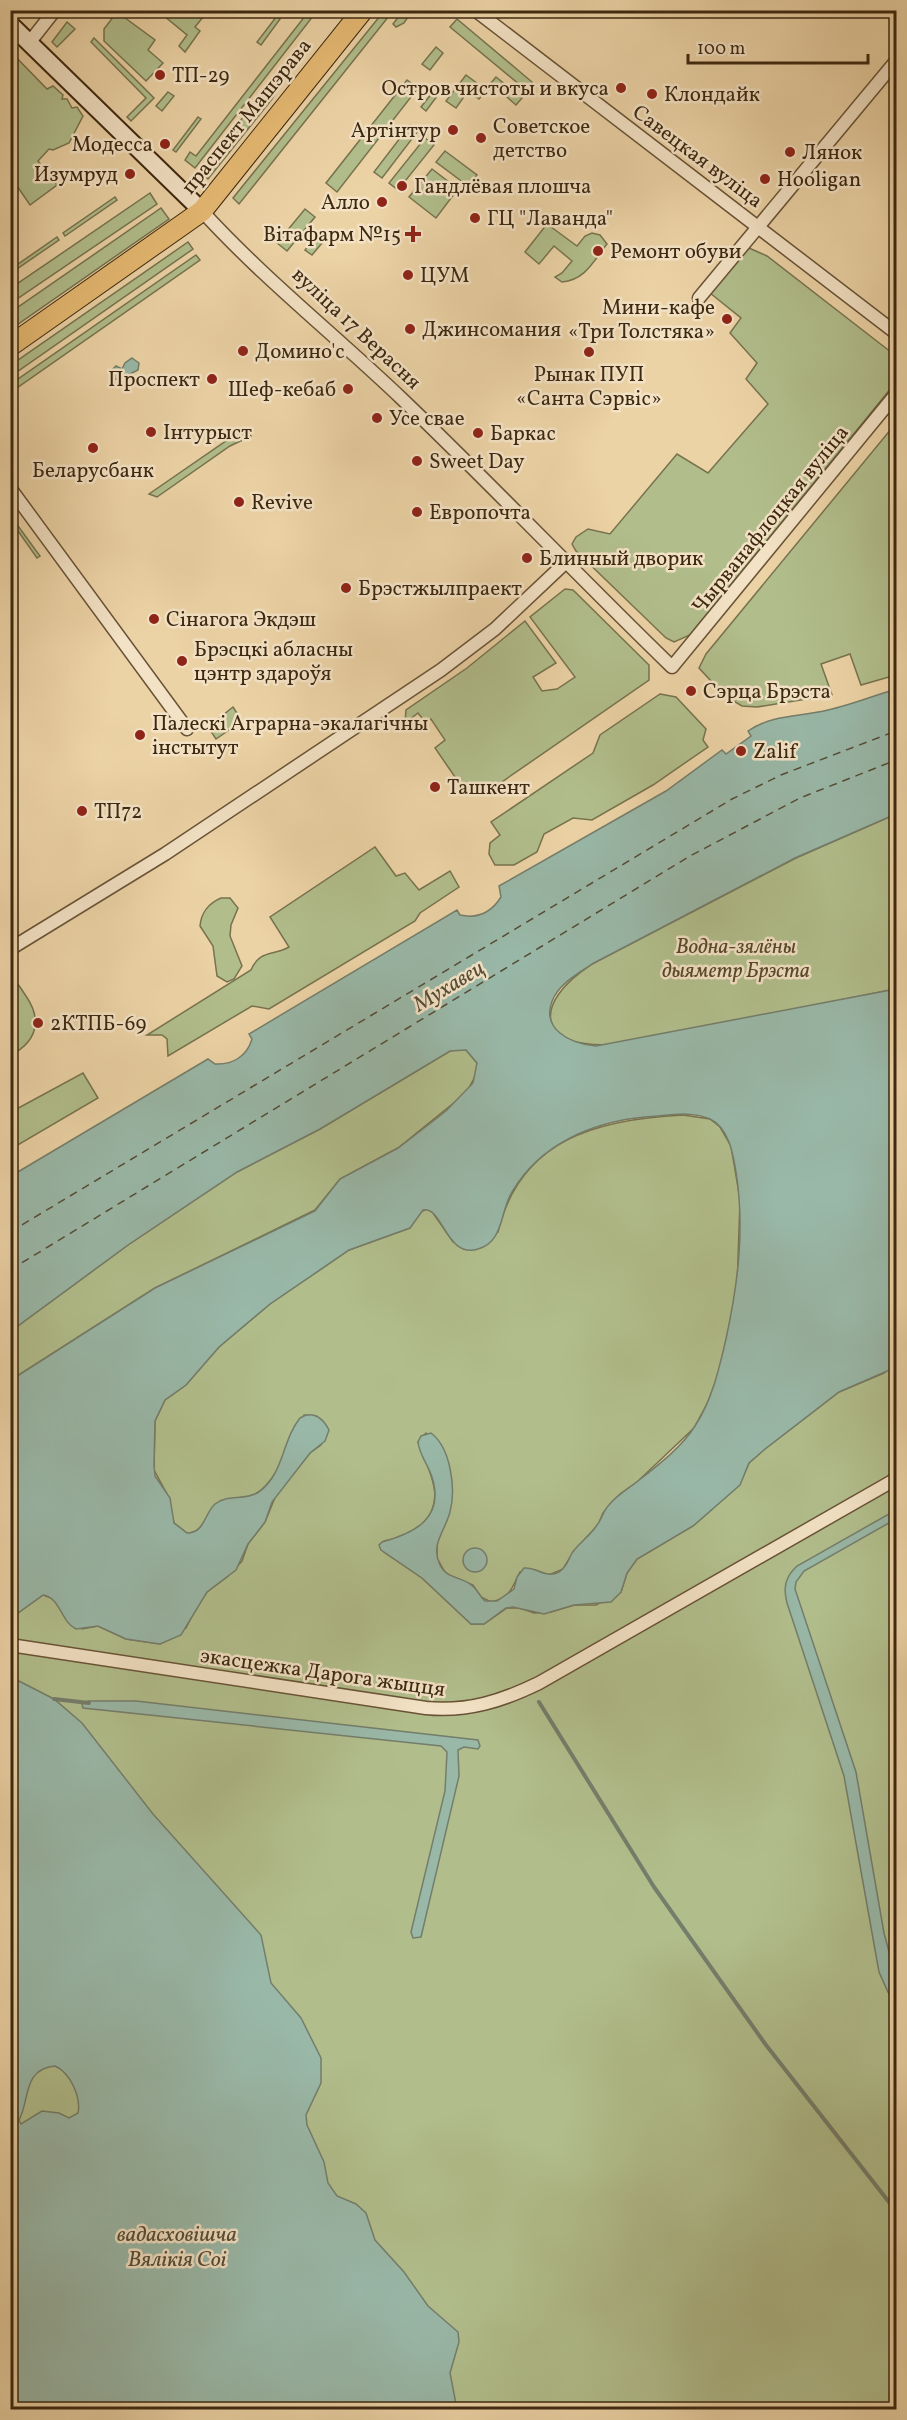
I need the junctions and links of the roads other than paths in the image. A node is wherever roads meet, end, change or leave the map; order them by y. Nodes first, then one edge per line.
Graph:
1 (55, 10) edge
2 (363, 10) edge
3 (475, 10) edge
4 (10, 24) edge
5 (29, 43) junction
6 (897, 61) edge
7 (202, 211) junction
8 (758, 226) junction
9 (699, 298) dead end
10 (897, 333) edge
11 (10, 346) edge
12 (897, 394) edge
13 (10, 488) edge
14 (565, 563) junction
15 (672, 667) joint
16 (187, 729) dead end
17 (10, 949) edge
18 (897, 1479) edge
19 (10, 1645) edge

1 - 5 street
2 - 7 main road, праспект Машэрава
3 - 8 street, Савецкая вуліца
4 - 5 main road, вуліца 17 Верасня
5 - 7 main road, вуліца 17 Верасня
6 - 8 street
7 - 11 main road, праспект Машэрава
7 - 14 street, вуліца 17 Верасня
8 - 9 street
8 - 10 street, Савецкая вуліца
12 - 15 street, Чырванафлоцкая вуліца
13 - 16 street
14 - 15 street, вуліца 17 Верасня
14 - 17 street
18 - 19 street, экасцежка Дарога жыцця

